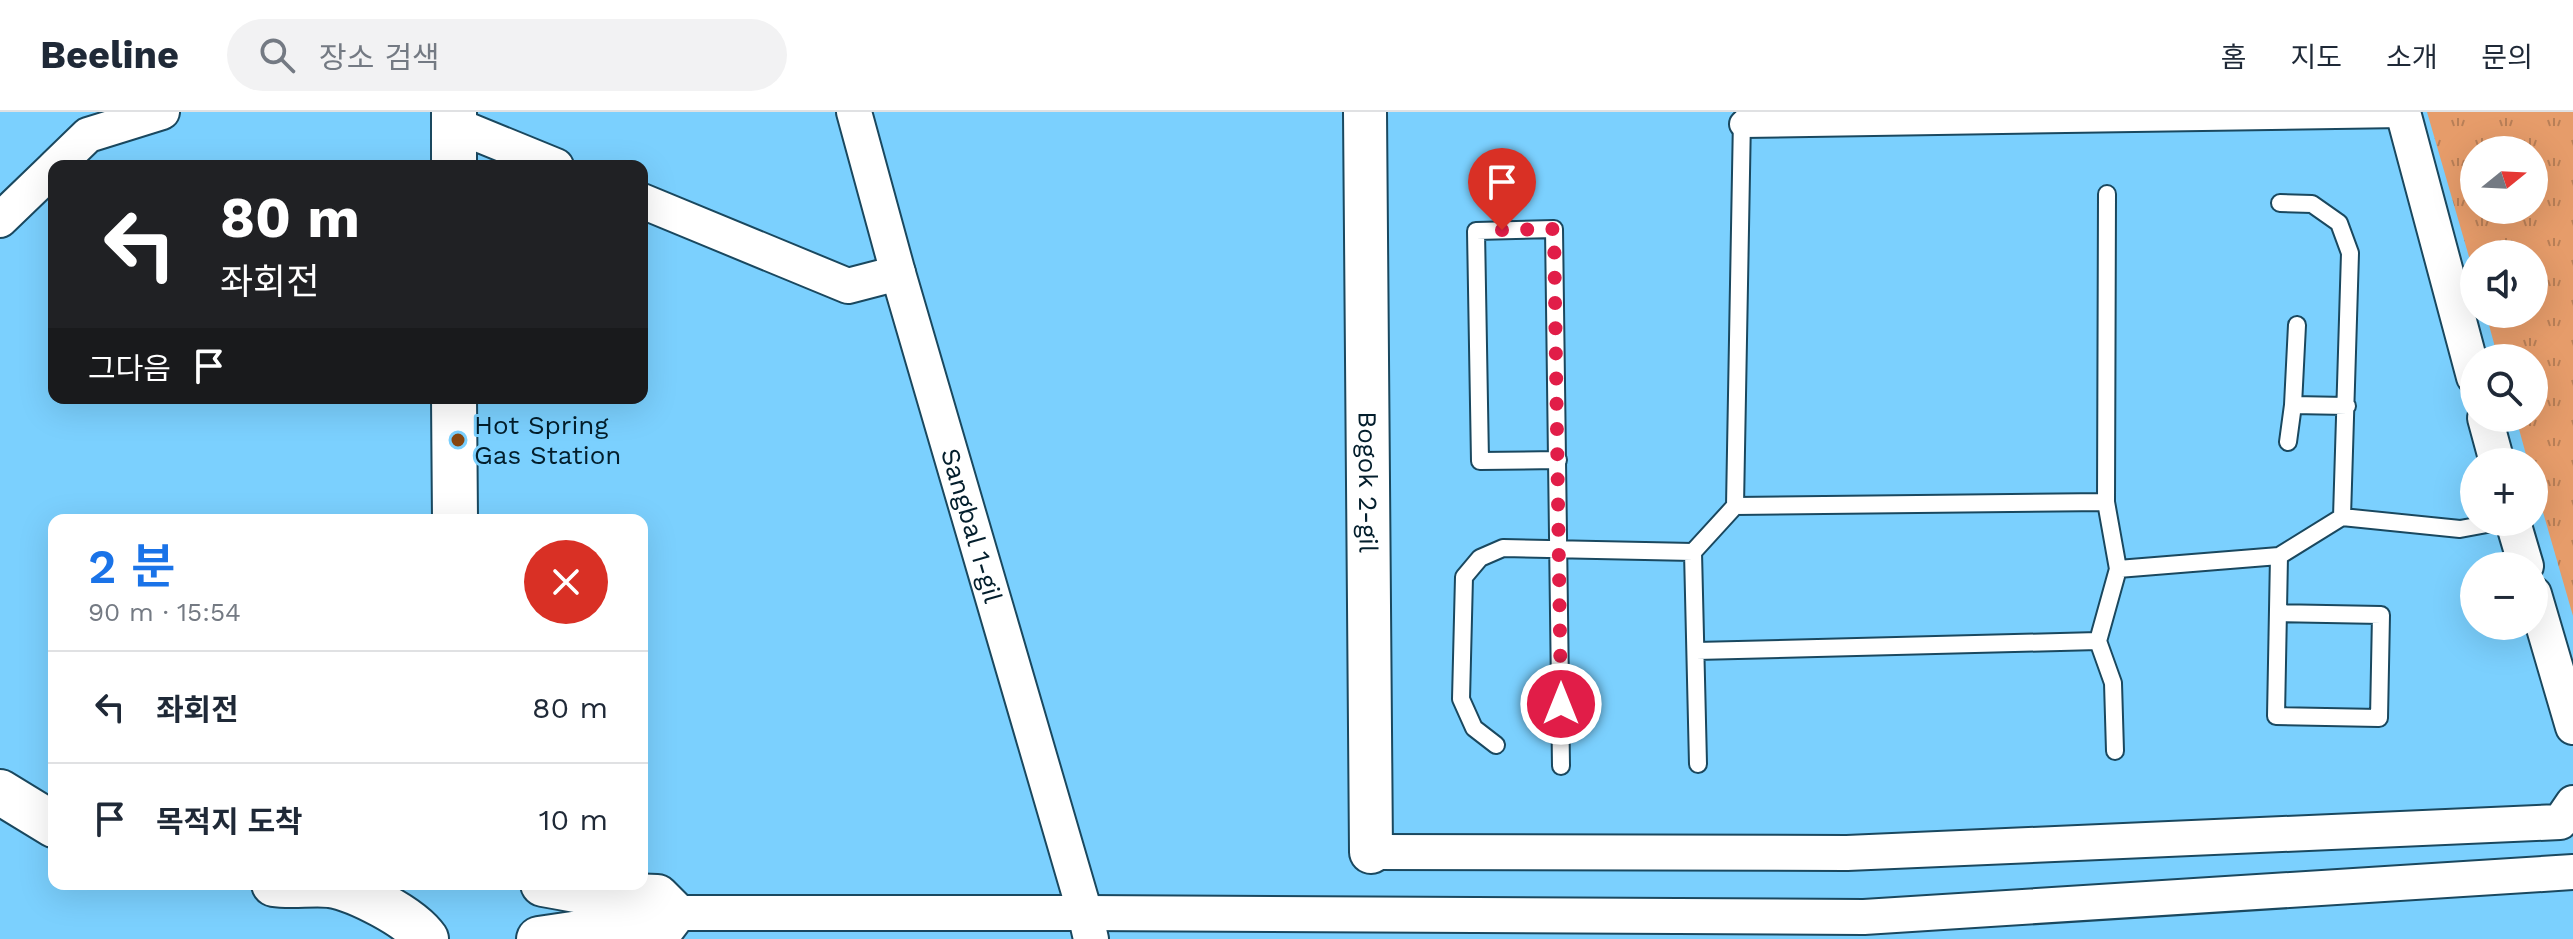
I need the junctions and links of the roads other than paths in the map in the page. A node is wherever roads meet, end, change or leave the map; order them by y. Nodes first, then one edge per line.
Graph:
1 (162, 112) edge
2 (854, 112) edge
3 (1365, 112) edge
4 (2403, 113) edge
5 (1742, 118) edge
6 (453, 125) edge
7 (62, 160) edge
8 (541, 160) edge
9 (48, 174) edge
10 (2107, 194) dead end
11 (648, 203) edge
12 (2280, 203) dead end
13 (0, 220) edge
14 (898, 273) junction
15 (2297, 325) dead end
16 (2465, 344) edge
17 (454, 404) edge
18 (2293, 405) junction
19 (2347, 406) junction
20 (2288, 442) dead end
21 (1558, 460) junction
22 (2106, 502) junction
23 (1735, 506) junction
24 (455, 514) edge
25 (2342, 517) junction
26 (2460, 529) edge
27 (1559, 550) junction
28 (1693, 552) junction
29 (2279, 556) junction
30 (2118, 569) junction
31 (2279, 613) junction
32 (2547, 640) edge
33 (2098, 641) junction
34 (1696, 651) junction
35 (2573, 727) edge
36 (1496, 745) dead end
37 (2115, 751) dead end
38 (1698, 764) dead end
39 (1561, 766) dead end
40 (0, 792) edge
41 (2573, 803) edge
42 (48, 821) edge
43 (1371, 852) joint
44 (2573, 872) edge
45 (345, 890) edge
46 (418, 890) edge
47 (521, 890) edge
48 (576, 890) edge
49 (673, 913) junction
50 (1088, 926) edge
51 (427, 938) edge
52 (512, 939) edge
53 (539, 939) edge

1 - 7 street
2 - 14 street, Sangbal 1-gil
3 - 43 street, Bogok 2-gil
4 - 5 street
4 - 16 street
5 - 23 lane
6 - 8 street
9 - 13 street
10 - 22 lane
11 - 14 street
12 - 19 lane
14 - 50 street, Sangbal 1-gil
15 - 18 lane
17 - 24 main road
18 - 19 lane
18 - 20 lane
19 - 25 lane
21 - 21 lane
21 - 27 lane
22 - 23 lane
22 - 30 lane
23 - 28 lane
25 - 26 lane
25 - 29 lane
27 - 28 lane
27 - 36 lane
27 - 39 lane
28 - 34 lane
29 - 30 lane
29 - 31 lane
30 - 33 lane
31 - 31 lane
32 - 35 street
33 - 34 lane
33 - 37 lane
34 - 38 lane
40 - 42 main road
41 - 43 street
44 - 50 street
45 - 51 main road
46 - 51 main road
47 - 52 main road
48 - 49 main road
49 - 50 street
49 - 53 main road

